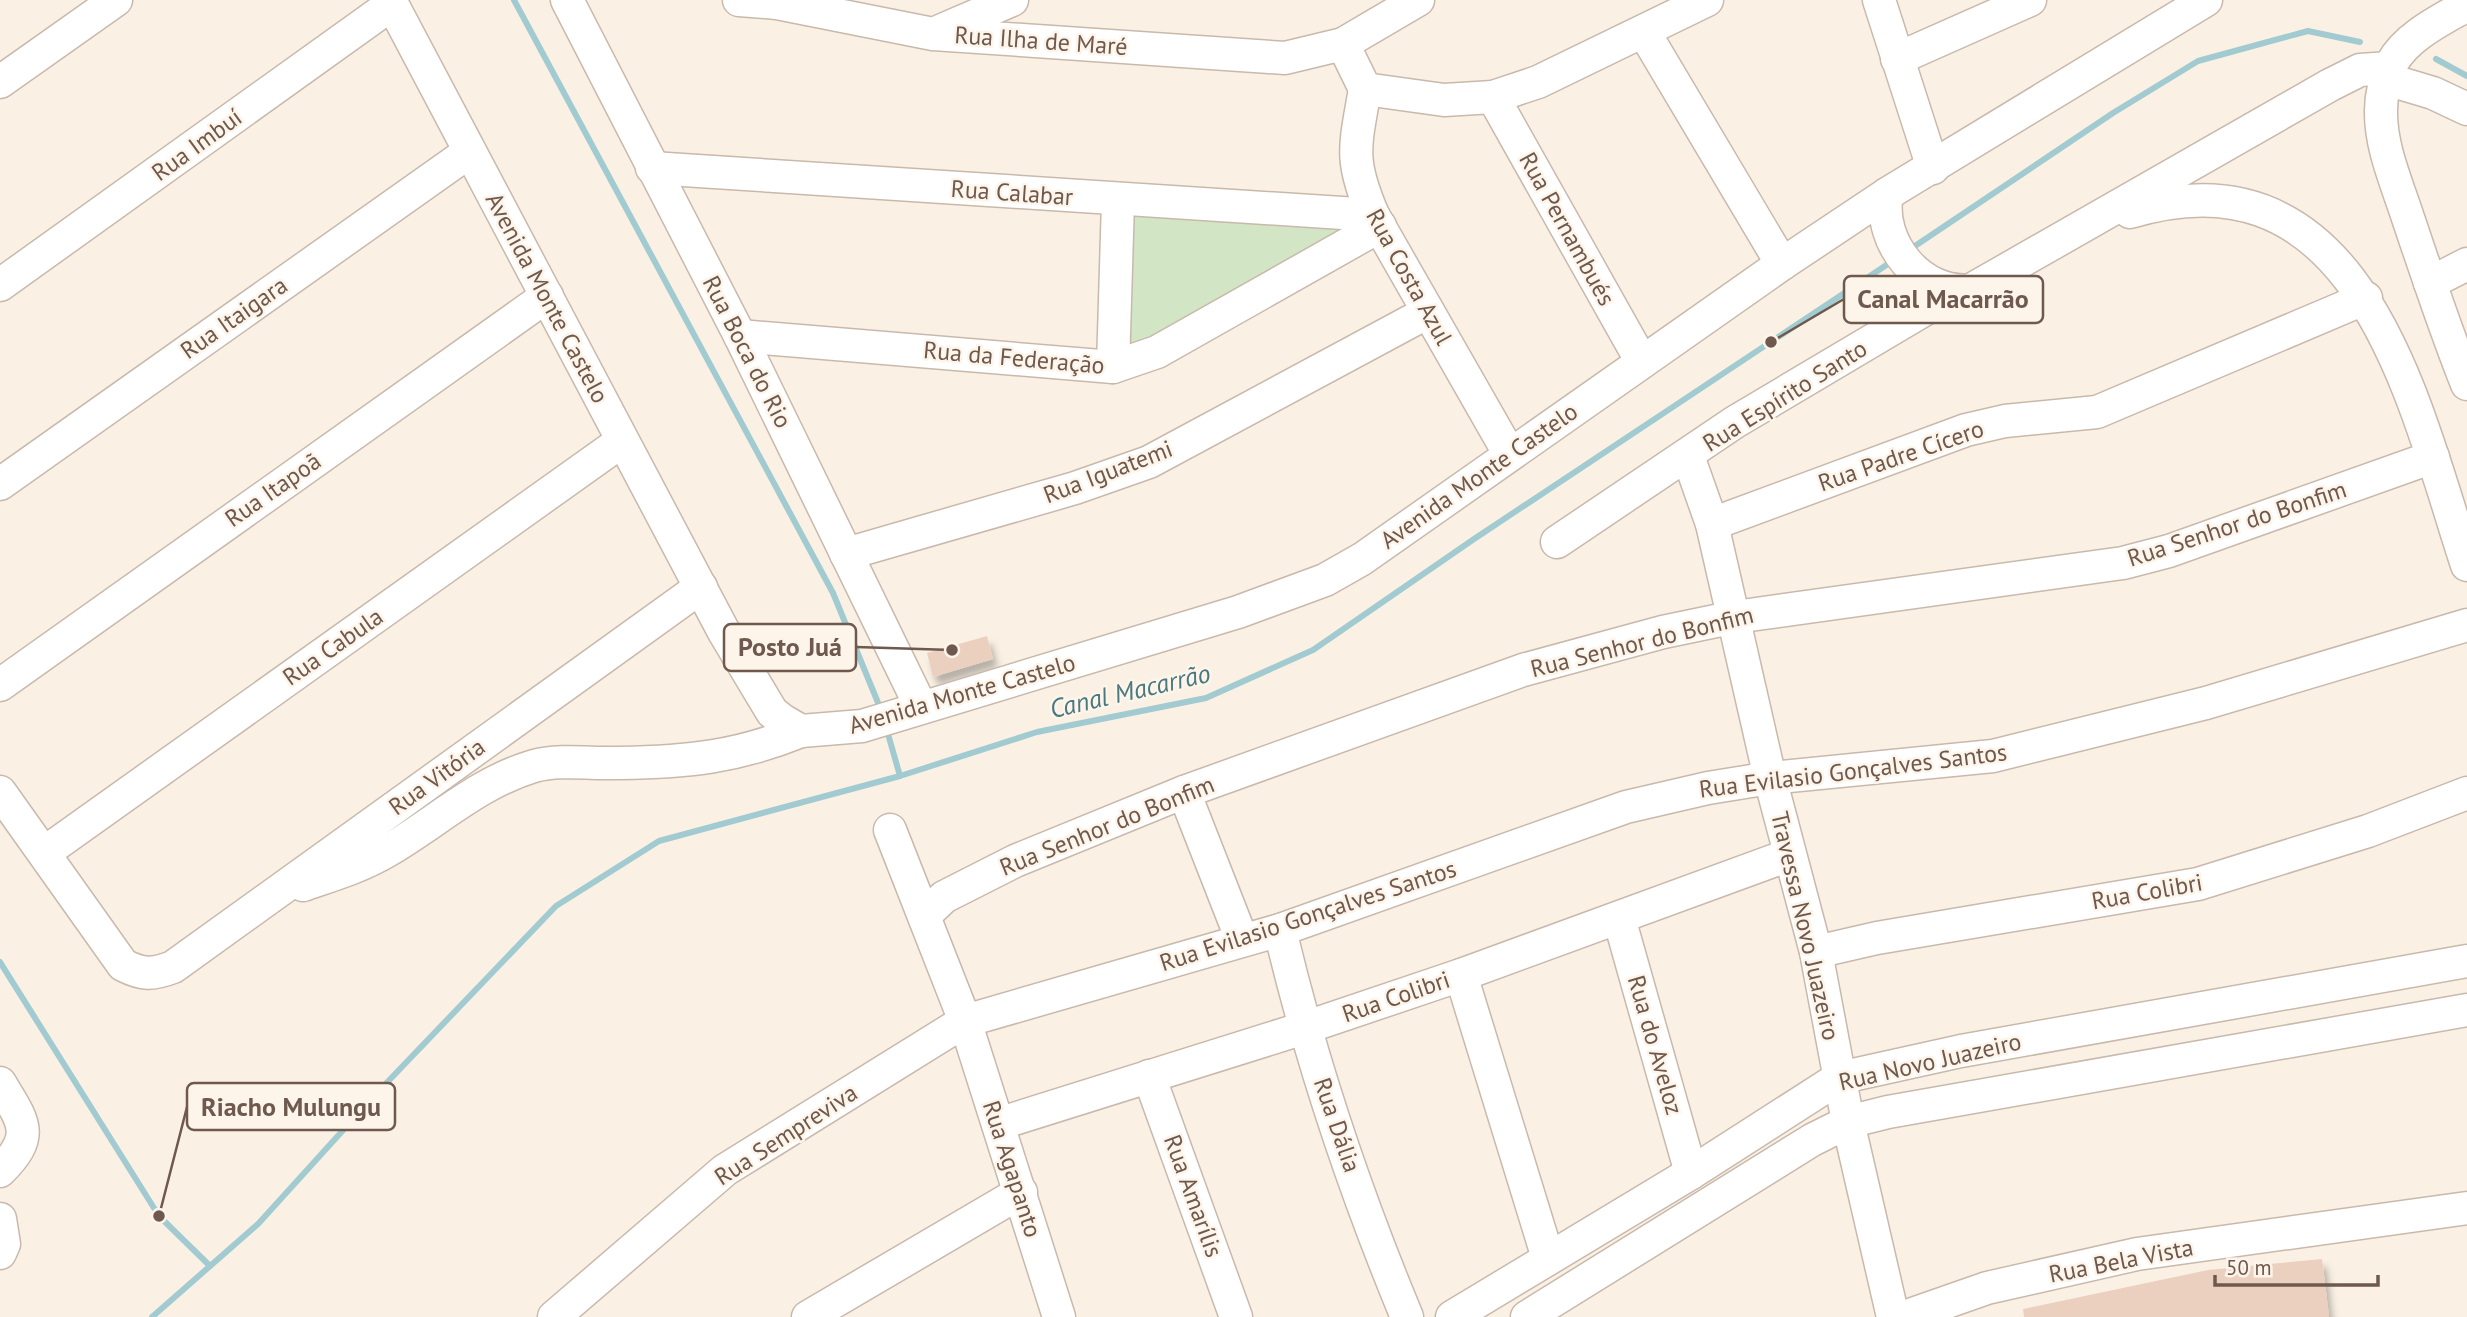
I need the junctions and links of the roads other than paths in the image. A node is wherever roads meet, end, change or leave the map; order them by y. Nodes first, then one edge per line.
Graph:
1 (116, 0) edge
2 (567, 0) edge
3 (739, 0) edge
4 (1013, 0) edge
5 (1418, 0) edge
6 (1707, 0) edge
7 (1879, 0) edge
8 (2031, 0) edge
9 (2206, 0) edge
10 (778, 1) edge
11 (391, 2) edge
12 (2467, 5) edge
13 (1644, 32) junction
14 (933, 34) junction
15 (1343, 44) junction
16 (1898, 59) junction
17 (2390, 69) junction
18 (0, 82) edge
19 (1366, 89) junction
20 (1493, 97) junction
21 (2467, 108) edge
22 (469, 152) junction
23 (652, 168) junction
24 (1933, 168) junction
25 (1887, 194) junction
26 (1118, 201) junction
27 (1376, 221) junction
28 (1842, 224) junction
29 (2070, 233) junction
30 (1891, 235) junction
31 (1782, 264) junction
32 (2467, 264) edge
33 (2430, 283) junction
34 (0, 285) edge
35 (1954, 292) junction
36 (547, 296) junction
37 (2366, 298) junction
38 (1428, 312) junction
39 (740, 336) junction
40 (1642, 362) junction
41 (1113, 367) junction
42 (2467, 384) edge
43 (622, 441) junction
44 (1509, 453) junction
45 (1688, 456) junction
46 (2432, 457) junction
47 (0, 484) edge
48 (1712, 524) junction
49 (1557, 542) dead end
50 (846, 554) junction
51 (2467, 565) edge
52 (701, 587) junction
53 (1735, 617) junction
54 (2467, 625) edge
55 (0, 685) edge
56 (896, 715) junction
57 (801, 730) junction
58 (1770, 778) junction
59 (0, 792) edge
60 (1184, 792) junction
61 (2467, 793) edge
62 (890, 830) dead end
63 (44, 853) junction
64 (1789, 855) junction
65 (272, 896) junction
66 (924, 916) junction
67 (1619, 918) junction
68 (1280, 930) junction
69 (1242, 940) junction
70 (1816, 952) junction
71 (2467, 961) edge
72 (1461, 975) junction
73 (2467, 1010) edge
74 (965, 1021) junction
75 (1304, 1028) junction
76 (1149, 1076) junction
77 (1839, 1078) junction
78 (0, 1083) edge
79 (1847, 1122) junction
80 (998, 1124) junction
81 (0, 1171) edge
82 (1691, 1173) junction
83 (1021, 1192) junction
84 (2467, 1208) edge
85 (0, 1219) edge
86 (0, 1252) edge
87 (1548, 1258) junction
88 (554, 1317) edge
89 (808, 1317) edge
90 (1059, 1317) edge
91 (1236, 1317) edge
92 (1407, 1317) edge
93 (1452, 1317) edge
94 (1527, 1317) edge
95 (1893, 1317) edge
96 (1904, 1317) edge

1 - 18 street
2 - 23 street, Rua Boca do Rio
3 - 10 street, Rua Ilha de Maré
4 - 14 street
5 - 15 street, Rua Ilha de Maré
6 - 13 street
7 - 16 street
8 - 16 street
9 - 24 street, Avenida Monte Castelo
10 - 14 street, Rua Ilha de Maré
11 - 22 street, Avenida Monte Castelo
11 - 34 street, Rua Imbuí
12 - 17 street
13 - 20 street
13 - 31 street
14 - 15 street, Rua Ilha de Maré
15 - 19 street
16 - 24 street
17 - 21 street
17 - 29 street
17 - 33 street
19 - 20 street
19 - 27 street, Rua Costa Azul
20 - 40 street, Rua Pernambués
22 - 36 street, Avenida Monte Castelo
22 - 47 street, Rua Itaigara
23 - 26 street, Rua Calabar
23 - 39 street, Rua Boca do Rio
24 - 25 street, Avenida Monte Castelo
25 - 28 street, Avenida Monte Castelo
25 - 30 street
26 - 27 street, Rua Calabar
26 - 41 street
27 - 38 street, Rua Costa Azul
27 - 41 street, Rua da Federação
28 - 30 street
28 - 31 street, Avenida Monte Castelo
29 - 35 street, Rua Espírito Santo
29 - 37 street
30 - 35 street
31 - 40 street, Avenida Monte Castelo
32 - 33 street
33 - 42 street
35 - 45 street, Rua Espírito Santo
36 - 43 street, Avenida Monte Castelo
36 - 55 street, Rua Itapoã
37 - 46 street
37 - 48 street, Rua Padre Cícero
38 - 44 street, Rua Costa Azul
38 - 50 street, Rua Iguatemi
39 - 41 street, Rua da Federação
39 - 50 street, Rua Boca do Rio
40 - 44 street, Avenida Monte Castelo
43 - 52 street, Avenida Monte Castelo
43 - 63 street, Rua Cabula
44 - 56 street, Avenida Monte Castelo
45 - 48 street, Travessa Novo Juazeiro
45 - 49 street
46 - 51 street
46 - 53 street, Rua Senhor do Bonfim
48 - 53 street, Travessa Novo Juazeiro
50 - 56 street, Rua Boca do Rio
52 - 57 street, Avenida Monte Castelo
52 - 65 street, Rua Vitória
53 - 58 street, Travessa Novo Juazeiro
53 - 60 street, Rua Senhor do Bonfim
54 - 58 street, Rua Evilasio Gonçalves Santos
56 - 57 street, Avenida Monte Castelo
57 - 65 street
58 - 64 street, Travessa Novo Juazeiro
58 - 68 street, Rua Evilasio Gonçalves Santos
59 - 63 street
60 - 66 street, Rua Senhor do Bonfim
60 - 69 street
61 - 70 street, Rua Colibri
62 - 66 street, Rua Agapanto
63 - 65 street, Rua Vitória
64 - 67 street, Rua Colibri
64 - 70 street, Travessa Novo Juazeiro
66 - 74 street, Rua Agapanto
67 - 72 street, Rua Colibri
67 - 82 street, Rua do Aveloz
68 - 69 street, Rua Evilasio Gonçalves Santos
68 - 75 street, Rua Dália
69 - 74 street, Rua Evilasio Gonçalves Santos
70 - 77 street, Travessa Novo Juazeiro
71 - 77 street, Rua Novo Juazeiro
72 - 75 street, Rua Colibri
72 - 87 street
73 - 79 street, Rua Novo Juazeiro
74 - 80 street, Rua Agapanto
74 - 88 street, Rua Sempreviva
75 - 76 street, Rua Colibri
75 - 92 street, Rua Dália
76 - 80 street, Rua Colibri
76 - 91 street, Rua Amarílis
77 - 79 street, Travessa Novo Juazeiro
77 - 82 street, Rua Novo Juazeiro
78 - 81 street
79 - 94 street, Rua Novo Juazeiro
79 - 95 street, Travessa Novo Juazeiro
80 - 83 street, Rua Agapanto
82 - 87 street, Rua Novo Juazeiro
83 - 89 street
83 - 90 street, Rua Agapanto
84 - 96 street, Rua Bela Vista
85 - 86 street
87 - 93 street, Rua Novo Juazeiro

